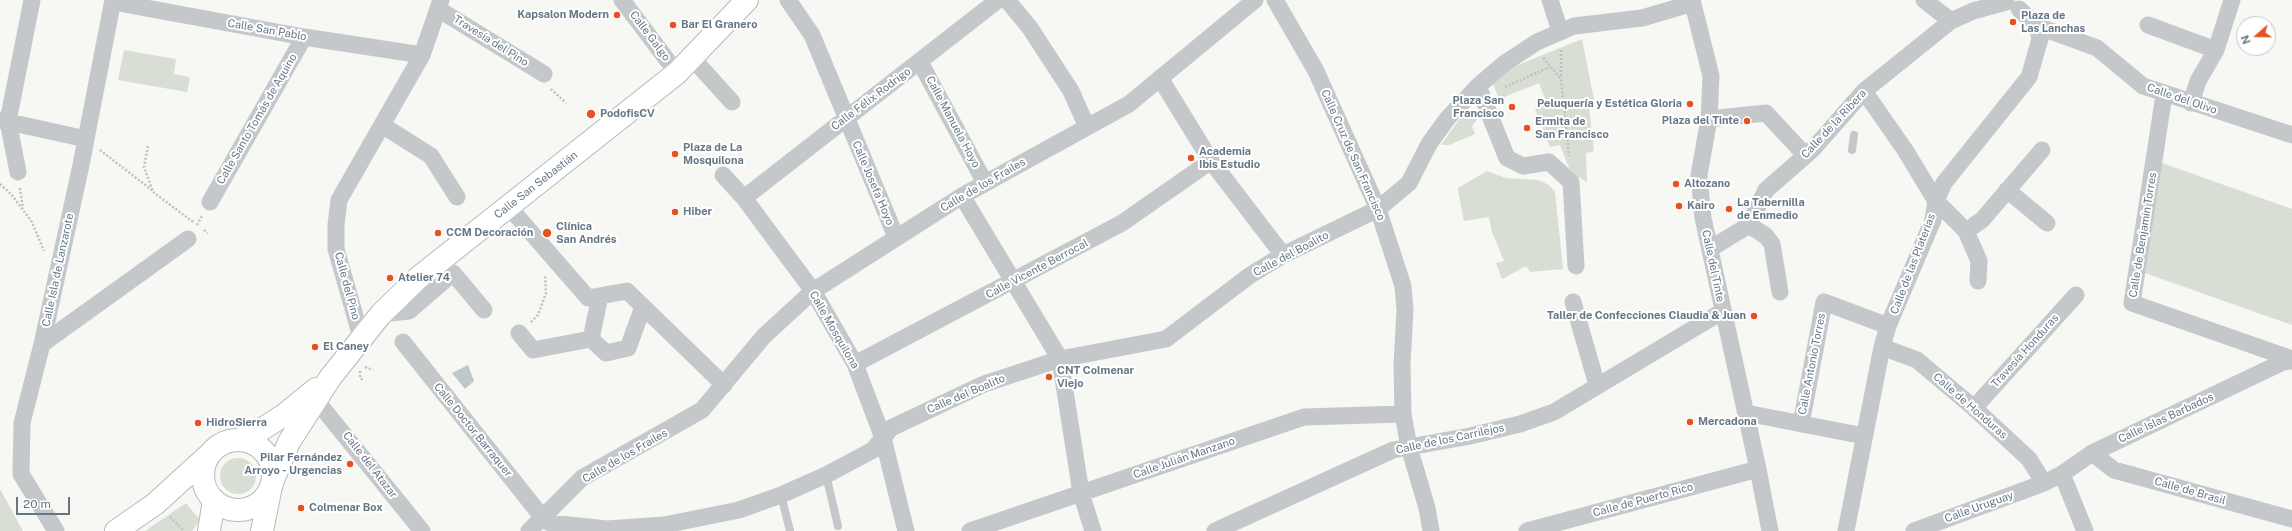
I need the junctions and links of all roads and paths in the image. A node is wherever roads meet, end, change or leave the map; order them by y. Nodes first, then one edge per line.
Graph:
1 (32, 0) edge
2 (622, 0) edge
3 (747, 0) edge
4 (788, 0) edge
5 (998, 0) edge
6 (1007, 0) edge
7 (1255, 0) edge
8 (1275, 0) edge
9 (1550, 0) edge
10 (1924, 0) edge
11 (2232, 0) edge
12 (113, 1) edge
13 (1692, 1) edge
14 (2014, 3) edge
15 (440, 4) edge
16 (1951, 21) junction
17 (2148, 25) dead end
18 (2037, 26) junction
19 (1560, 31) junction
20 (304, 36) junction
21 (2216, 50) junction
22 (1562, 53) dead end
23 (422, 55) junction
24 (1544, 60) dead end
25 (920, 62) junction
26 (685, 66) junction
27 (1550, 67) junction
28 (544, 74) dead end
29 (1160, 78) junction
30 (1561, 79) junction
31 (1480, 92) junction
32 (2164, 95) junction
33 (1867, 101) junction
34 (732, 102) dead end
35 (2191, 103) junction
36 (846, 117) junction
37 (1709, 119) junction
38 (4, 120) edge
39 (382, 125) junction
40 (1087, 127) junction
41 (1854, 135) dead end
42 (2292, 135) edge
43 (86, 139) junction
44 (148, 146) dead end
45 (1852, 150) dead end
46 (2042, 150) dead end
47 (1805, 155) junction
48 (1211, 161) junction
49 (18, 172) dead end
50 (723, 175) dead end
51 (1571, 182) junction
52 (985, 183) junction
53 (0, 184) edge
54 (2007, 190) junction
55 (153, 192) junction
56 (962, 196) junction
57 (457, 197) dead end
58 (744, 198) junction
59 (1936, 201) junction
60 (210, 202) dead end
61 (509, 207) junction
62 (1378, 209) junction
63 (189, 219) dead end
64 (2048, 223) dead end
65 (1749, 225) junction
66 (1966, 232) junction
67 (896, 237) junction
68 (188, 240) dead end
69 (543, 249) junction
70 (1710, 249) junction
71 (1283, 255) junction
72 (1576, 266) dead end
73 (1014, 281) junction
74 (1978, 281) dead end
75 (55, 284) junction
76 (813, 291) junction
77 (1780, 292) dead end
78 (2076, 295) dead end
79 (600, 296) junction
80 (1573, 302) dead end
81 (643, 307) junction
82 (484, 310) dead end
83 (1723, 312) junction
84 (381, 314) junction
85 (1888, 326) junction
86 (519, 333) joint
87 (361, 337) junction
88 (591, 339) junction
89 (403, 342) dead end
90 (42, 344) junction
91 (1882, 347) junction
92 (1060, 359) junction
93 (2292, 360) edge
94 (856, 364) junction
95 (330, 378) junction
96 (360, 378) dead end
97 (364, 381) dead end
98 (1597, 385) junction
99 (724, 386) junction
100 (316, 400) junction
101 (1974, 408) junction
102 (1746, 413) junction
103 (1403, 414) junction
104 (1801, 424) junction
105 (1864, 436) junction
106 (883, 438) junction
107 (238, 440) junction
108 (1408, 447) junction
109 (212, 452) junction
110 (2092, 453) junction
111 (1758, 469) junction
112 (2062, 474) junction
113 (826, 475) junction
114 (2044, 483) junction
115 (271, 485) junction
116 (1081, 493) junction
117 (781, 495) junction
118 (212, 498) junction
119 (155, 504) junction
120 (240, 510) junction
121 (543, 518) junction
122 (2292, 519) edge
123 (838, 526) dead end
124 (56, 531) edge
125 (116, 531) edge
126 (209, 531) edge
127 (220, 531) edge
128 (249, 531) edge
129 (262, 531) edge
130 (422, 531) edge
131 (529, 531) edge
132 (790, 531) edge
133 (906, 531) edge
134 (970, 531) edge
135 (1093, 531) edge
136 (1215, 531) edge
137 (1431, 531) edge
138 (1527, 531) edge
139 (1770, 531) edge
140 (1846, 531) edge
141 (1914, 531) edge
142 (2085, 531) edge

1 - 38 street
2 - 26 street, Calle Galgo
3 - 26 street, Calle San Sebastián
4 - 36 street, Calle Josefa Hoyo
5 - 25 street, Calle Félix Rodrigo
6 - 40 street
7 - 29 street, Calle de los Frailes
8 - 62 street, Calle Cruz de San Francisco
9 - 19 street
10 - 16 street
11 - 21 street
12 - 20 street, Calle San Pablo
12 - 43 street, Calle Isla de Lanzarote
13 - 19 street
13 - 37 street, Calle del Tinte
14 - 16 street, Calle de la Ribera
14 - 18 street
15 - 23 street, Calle del Pino
15 - 28 street, Travesía del Pino
16 - 33 street, Calle de la Ribera
17 - 21 street
18 - 32 street, Calle del Olivo
18 - 59 street, Calle de las Platerías
19 - 31 street
20 - 23 street, Calle San Pablo
20 - 60 street, Calle Santo Tomás de Aquino
21 - 35 street
22 - 30 path
23 - 39 street, Calle del Pino
24 - 27 path
25 - 36 street, Calle Félix Rodrigo
25 - 52 street, Calle Manuela Hoyo
26 - 34 street
26 - 61 street, Calle San Sebastián
27 - 30 path
27 - 31 path
29 - 40 street, Calle de los Frailes
29 - 48 street
30 - 51 path
31 - 51 street
31 - 62 street
32 - 35 street, Calle del Olivo
32 - 93 street, Calle de Benjamín Torres
33 - 47 street, Calle de la Ribera
33 - 59 street
35 - 42 street, Calle del Olivo
36 - 58 street, Calle Félix Rodrigo
36 - 67 street, Calle Josefa Hoyo
37 - 47 street
37 - 70 street, Calle del Tinte
38 - 43 street
38 - 49 street
39 - 57 street
39 - 87 street, Calle del Pino
40 - 52 street, Calle de los Frailes
41 - 45 lane
43 - 55 path
43 - 75 street, Calle Isla de Lanzarote
44 - 55 path
46 - 54 street
47 - 65 street, Calle de la Ribera
48 - 71 street
48 - 73 street, Calle Vicente Berrocal
50 - 58 street, Calle Mosquilona
51 - 72 street
52 - 56 street, Calle de los Frailes
53 - 75 path
54 - 64 street
54 - 66 street
55 - 63 path
56 - 67 street, Calle de los Frailes
56 - 73 street
58 - 76 street, Calle Mosquilona
59 - 66 street
59 - 85 street, Calle de las Platerías
61 - 69 street
61 - 84 street, Calle San Sebastián
62 - 71 street, Calle del Boalito
62 - 103 street, Calle Cruz de San Francisco
65 - 70 street
65 - 77 street
66 - 74 street
67 - 76 street, Calle de los Frailes
68 - 90 street
69 - 79 street
69 - 86 path
70 - 83 street, Calle del Tinte
71 - 92 street, Calle del Boalito
73 - 92 street
73 - 94 street, Calle Vicente Berrocal
75 - 90 street, Calle Isla de Lanzarote
76 - 94 street, Calle Mosquilona
76 - 99 street, Calle de los Frailes
78 - 101 street, Travesía Honduras
79 - 81 street
79 - 88 street
80 - 98 street
81 - 88 street
81 - 99 street
82 - 84 street
83 - 98 street, Calle de los Carrilejos
83 - 102 street, Calle del Tinte
84 - 87 street, Calle San Sebastián
85 - 91 street, Calle de las Platerías
85 - 104 street, Calle Antonio Torres
86 - 88 street
87 - 95 street, Calle San Sebastián
89 - 121 street, Calle Doctor Barraquer
90 - 124 street, Calle Isla de Lanzarote
91 - 101 street, Calle de Honduras
91 - 105 street, Calle de las Platerías
92 - 106 street, Calle del Boalito
92 - 116 street
93 - 110 street, Calle Islas Barbados
94 - 106 street, Calle Mosquilona
95 - 100 street
95 - 107 street
96 - 97 path
98 - 108 street, Calle de los Carrilejos
99 - 121 street, Calle de los Frailes
100 - 115 street
100 - 130 street, Calle del Atazar
101 - 114 street, Calle de Honduras
102 - 104 street
102 - 111 street, Calle del Tinte
103 - 108 street, Calle Cruz de San Francisco
103 - 116 street, Calle Julián Manzano
104 - 105 street
105 - 140 street, Calle de las Platerías
106 - 113 street, Calle del Boalito
106 - 133 street, Calle Mosquilona
107 - 109 street
107 - 115 street
108 - 136 street, Calle de los Carrilejos
108 - 137 street, Calle Cruz de San Francisco
109 - 118 street
109 - 119 street
110 - 112 street, Calle Islas Barbados
110 - 122 street, Calle de Brasil
111 - 138 street, Calle de Puerto Rico
111 - 139 street, Calle del Tinte
112 - 114 street, Calle Islas Barbados
112 - 142 street
113 - 117 street, Calle del Boalito
113 - 123 lane
114 - 141 street, Calle Uruguay
115 - 120 street
115 - 129 street
116 - 134 street, Calle Julián Manzano
116 - 135 street
117 - 121 street, Calle del Boalito
117 - 132 lane
118 - 119 street
118 - 120 street
118 - 126 street
119 - 125 street
120 - 127 street
120 - 128 street
121 - 131 street, Calle de los Frailes

